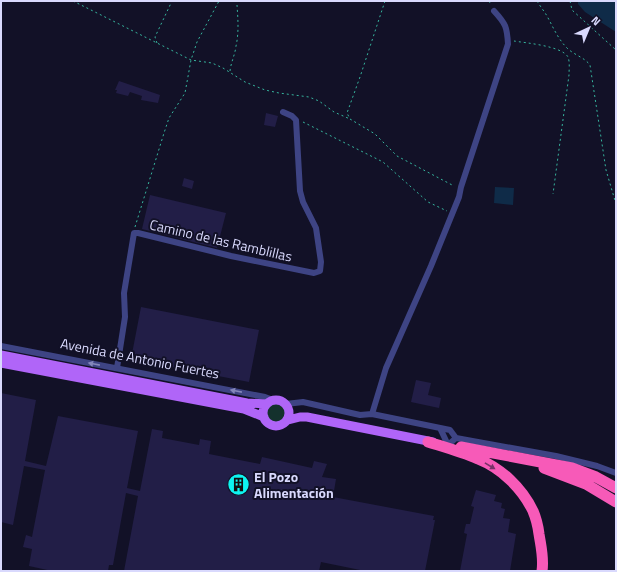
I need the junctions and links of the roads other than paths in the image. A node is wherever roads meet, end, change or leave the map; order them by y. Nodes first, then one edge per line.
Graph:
1 (494, 11) dead end
2 (283, 112) dead end
3 (1, 346) edge
4 (1, 355) edge
5 (1, 363) edge
6 (118, 368) junction
7 (270, 402) junction
8 (287, 406) junction
9 (372, 414) junction
10 (264, 417) junction
11 (307, 417) junction
12 (288, 420) junction
13 (440, 428) junction
14 (452, 441) junction
15 (428, 442) junction
16 (505, 455) junction
17 (546, 462) junction
18 (616, 474) edge
19 (616, 488) edge
20 (616, 492) edge
21 (616, 502) edge
22 (542, 571) edge

1 - 9 street
2 - 6 street, Camino de las Ramblillas
6 -> 3 street, Avenida de Antonio Fuertes
4 - 7 main road, Avenida de Antonio Fuertes
5 - 10 main road
7 -> 6 street, Avenida de Antonio Fuertes
7 - 8 main road
7 - 10 main road
8 - 9 street
8 - 11 main road
8 - 12 main road
9 - 13 street
10 - 12 main road
11 - 12 main road
11 - 15 main road
13 - 14 street
13 - 14 street
14 - 15 main road
14 - 16 highway
14 - 18 street
15 -> 22 highway
16 - 17 highway
16 - 21 highway
17 - 19 highway
17 - 20 highway

